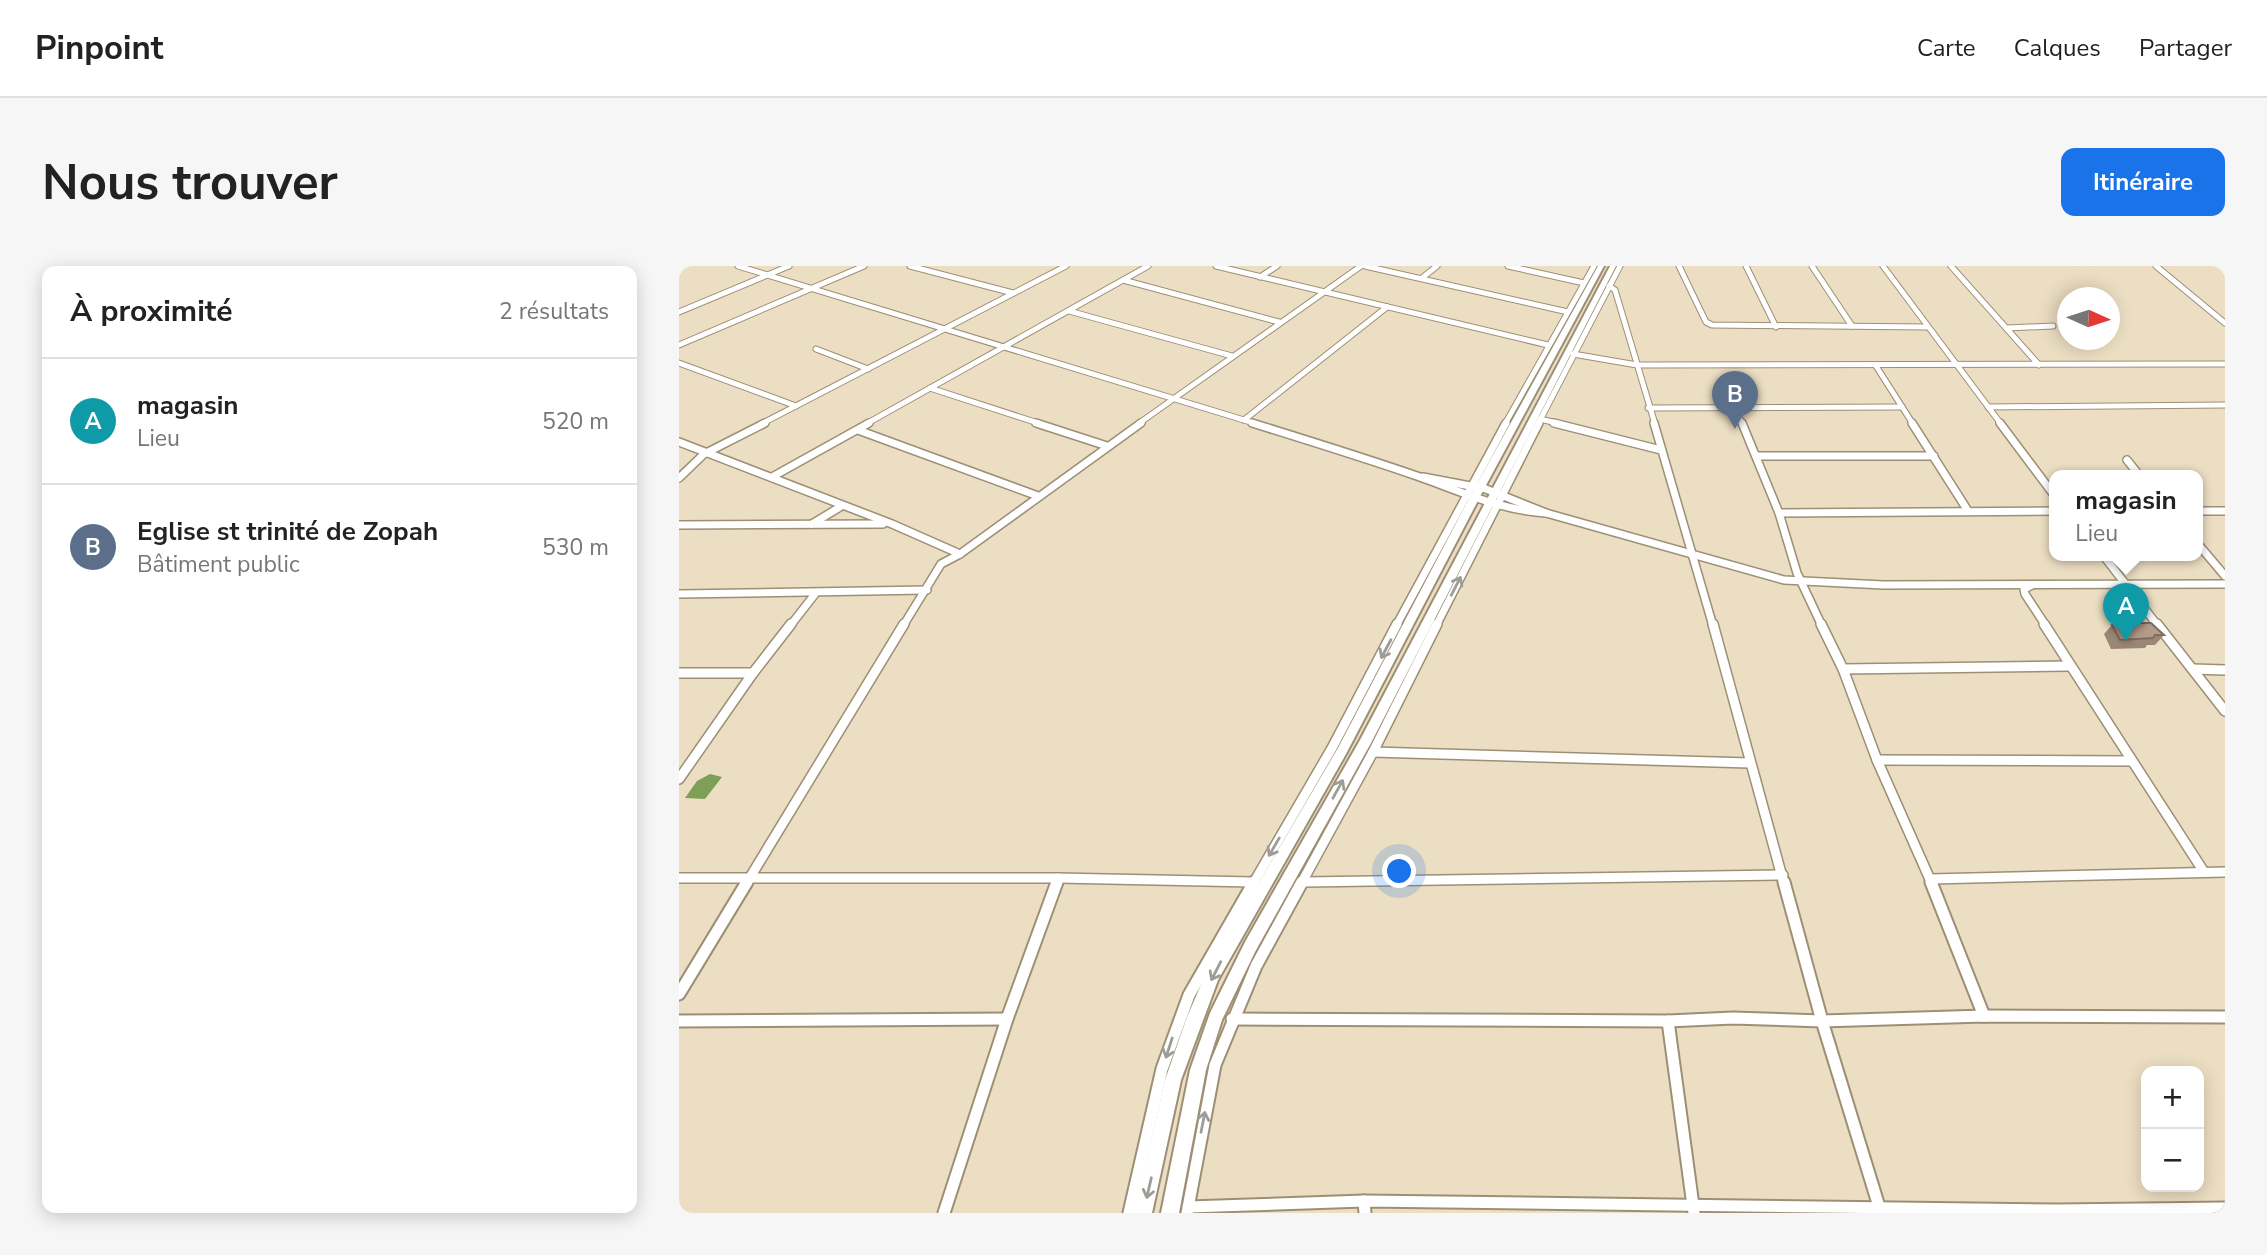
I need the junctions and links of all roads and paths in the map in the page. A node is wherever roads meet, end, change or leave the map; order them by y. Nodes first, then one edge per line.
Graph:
1 (738, 266) edge
2 (789, 266) edge
3 (864, 266) edge
4 (910, 266) edge
5 (1066, 266) edge
6 (1148, 266) edge
7 (1216, 266) edge
8 (1277, 266) edge
9 (1363, 266) edge
10 (1437, 266) edge
11 (1508, 266) edge
12 (1594, 266) edge
13 (1601, 266) edge
14 (1613, 266) edge
15 (1620, 266) edge
16 (1679, 266) edge
17 (1745, 266) edge
18 (1812, 266) edge
19 (1882, 266) edge
20 (1951, 266) edge
21 (2156, 266) edge
22 (768, 275) junction
23 (1260, 277) junction
24 (1422, 278) junction
25 (1123, 280) junction
26 (1584, 283) junction
27 (1609, 286) junction
28 (809, 289) junction
29 (1013, 293) junction
30 (1325, 293) junction
31 (1387, 307) junction
32 (1069, 311) junction
33 (679, 312) edge
34 (1568, 312) junction
35 (1279, 322) junction
36 (2225, 323) edge
37 (1852, 326) junction
38 (2053, 326) dead end
39 (1776, 327) junction
40 (1927, 327) junction
41 (2007, 328) junction
42 (944, 329) junction
43 (679, 345) edge
44 (1548, 345) junction
45 (1004, 346) junction
46 (816, 349) dead end
47 (1573, 354) junction
48 (1232, 356) junction
49 (679, 363) edge
50 (2225, 364) edge
51 (1637, 365) junction
52 (1958, 365) junction
53 (2039, 365) junction
54 (1876, 366) junction
55 (868, 369) junction
56 (930, 388) junction
57 (1176, 398) junction
58 (2225, 405) edge
59 (796, 406) junction
60 (1902, 407) junction
61 (1988, 407) junction
62 (1648, 408) junction
63 (1736, 409) junction
64 (1540, 419) junction
65 (1244, 420) junction
66 (858, 429) junction
67 (679, 442) edge
68 (1107, 446) junction
69 (1661, 450) junction
70 (703, 454) junction
71 (1758, 456) junction
72 (1934, 456) junction
73 (2127, 460) dead end
74 (2135, 470) edge
75 (772, 477) junction
76 (679, 478) edge
77 (2049, 488) edge
78 (1472, 492) junction
79 (1038, 496) junction
80 (1495, 498) junction
81 (840, 507) junction
82 (2225, 510) edge
83 (1968, 511) junction
84 (2049, 511) edge
85 (2203, 511) edge
86 (1779, 513) junction
87 (679, 524) edge
88 (812, 524) junction
89 (892, 524) junction
90 (2203, 551) edge
91 (1693, 553) junction
92 (960, 554) junction
93 (2108, 561) edge
94 (1800, 579) junction
95 (2223, 581) edge
96 (2127, 584) junction
97 (2032, 585) junction
98 (927, 590) junction
99 (679, 594) edge
100 (815, 594) junction
101 (2069, 666) junction
102 (1843, 669) junction
103 (2193, 669) junction
104 (2225, 670) edge
105 (679, 673) edge
106 (753, 673) junction
107 (2225, 711) edge
108 (1373, 752) junction
109 (1877, 760) junction
110 (2132, 761) junction
111 (1750, 763) junction
112 (684, 766) edge
113 (679, 779) edge
114 (2204, 872) junction
115 (2225, 872) edge
116 (1783, 875) junction
117 (751, 877) junction
118 (679, 878) edge
119 (1058, 878) junction
120 (1930, 879) junction
121 (1254, 882) junction
122 (1304, 882) junction
123 (679, 994) edge
124 (1984, 1016) junction
125 (2225, 1017) edge
126 (1233, 1019) junction
127 (1007, 1020) junction
128 (679, 1021) edge
129 (1668, 1021) junction
130 (1822, 1021) junction
131 (1365, 1207) edge
132 (2225, 1208) edge
133 (1693, 1209) edge
134 (1880, 1209) edge
135 (1188, 1210) edge
136 (2058, 1212) edge
137 (944, 1213) edge
138 (1129, 1213) edge
139 (1143, 1213) edge
140 (1170, 1213) edge

1 - 22 street
2 - 22 street
3 - 28 street
4 - 29 street
5 - 29 street
6 - 25 street
7 - 23 street
8 - 23 street
9 - 24 street
9 - 30 street
10 - 24 street
11 - 26 street
12 - 26 street
13 - 78 main road
14 - 80 main road
15 - 27 street
16 - 39 street
17 - 39 street
18 - 37 street
19 - 40 street
20 - 41 street
21 - 36 street
22 - 28 street
22 - 33 street
23 - 30 street
24 - 34 street
25 - 32 street
25 - 35 street
26 - 34 street
27 - 47 street
27 - 51 street
28 - 42 street
28 - 43 street
29 - 42 street
30 - 31 street
30 - 35 street
31 - 44 street
31 - 65 street
32 - 45 street
32 - 48 street
34 - 44 street
35 - 48 street
37 - 39 street
37 - 40 street
38 - 41 street
40 - 52 street
41 - 53 street
42 - 45 street
42 - 55 street
44 - 78 street
45 - 56 street
45 - 57 street
46 - 55 street
47 - 51 street
47 - 64 street
48 - 57 street
49 - 59 street
50 - 53 street
51 - 54 street
51 - 62 street
52 - 53 street
52 - 54 street
52 - 61 street
54 - 60 street
55 - 59 street
56 - 66 street
56 - 68 street
57 - 65 street
57 - 68 street
58 - 61 street
59 - 70 street
60 - 63 street
60 - 72 street
61 - 77 street
62 - 63 street
62 - 69 street
63 - 71 street
64 - 69 street
64 - 80 street
65 - 78 street
66 - 75 street
66 - 79 street
67 - 70 street
68 - 79 street
69 - 91 street
70 - 75 street
70 - 76 street
71 - 72 street
71 - 86 street
72 - 83 street
73 - 74 street
75 - 81 street
78 - 80 street
78 -> 121 street
78 -> 139 main road
79 - 92 street
80 - 91 street
108 -> 80 street
140 -> 80 main road
81 - 88 street
81 - 89 street
82 - 85 street
83 - 84 street
83 - 86 street
86 - 94 street
87 - 88 street
88 - 89 street
89 - 92 street
90 - 95 street
91 - 94 street
91 - 111 street
92 - 98 street
93 - 96 street
94 - 97 street
94 - 102 street
95 - 96 street
96 - 97 street
96 - 103 street
97 - 101 street
98 - 100 street
98 - 117 street
99 - 100 street
100 - 106 street
101 - 102 street
101 - 110 street
102 - 109 street
103 - 104 street
103 - 107 street
105 - 106 street
106 - 112 street
108 - 111 street
108 - 122 street
109 - 110 street
109 - 120 street
110 - 114 street
111 - 116 street
112 - 113 street
114 - 115 street
114 - 120 street
116 - 122 street
116 - 130 street
117 - 118 street
117 - 119 street
117 - 123 street
119 - 121 street
119 - 127 street
120 - 124 street
121 -> 138 street
122 - 126 street
124 - 125 street
124 - 130 street
126 - 129 street
135 -> 126 street
127 - 128 street
127 - 137 street
129 - 130 street
129 - 133 street
130 - 134 street
131 - 133 street
131 - 135 street
132 - 136 street
133 - 134 street
134 - 136 street

